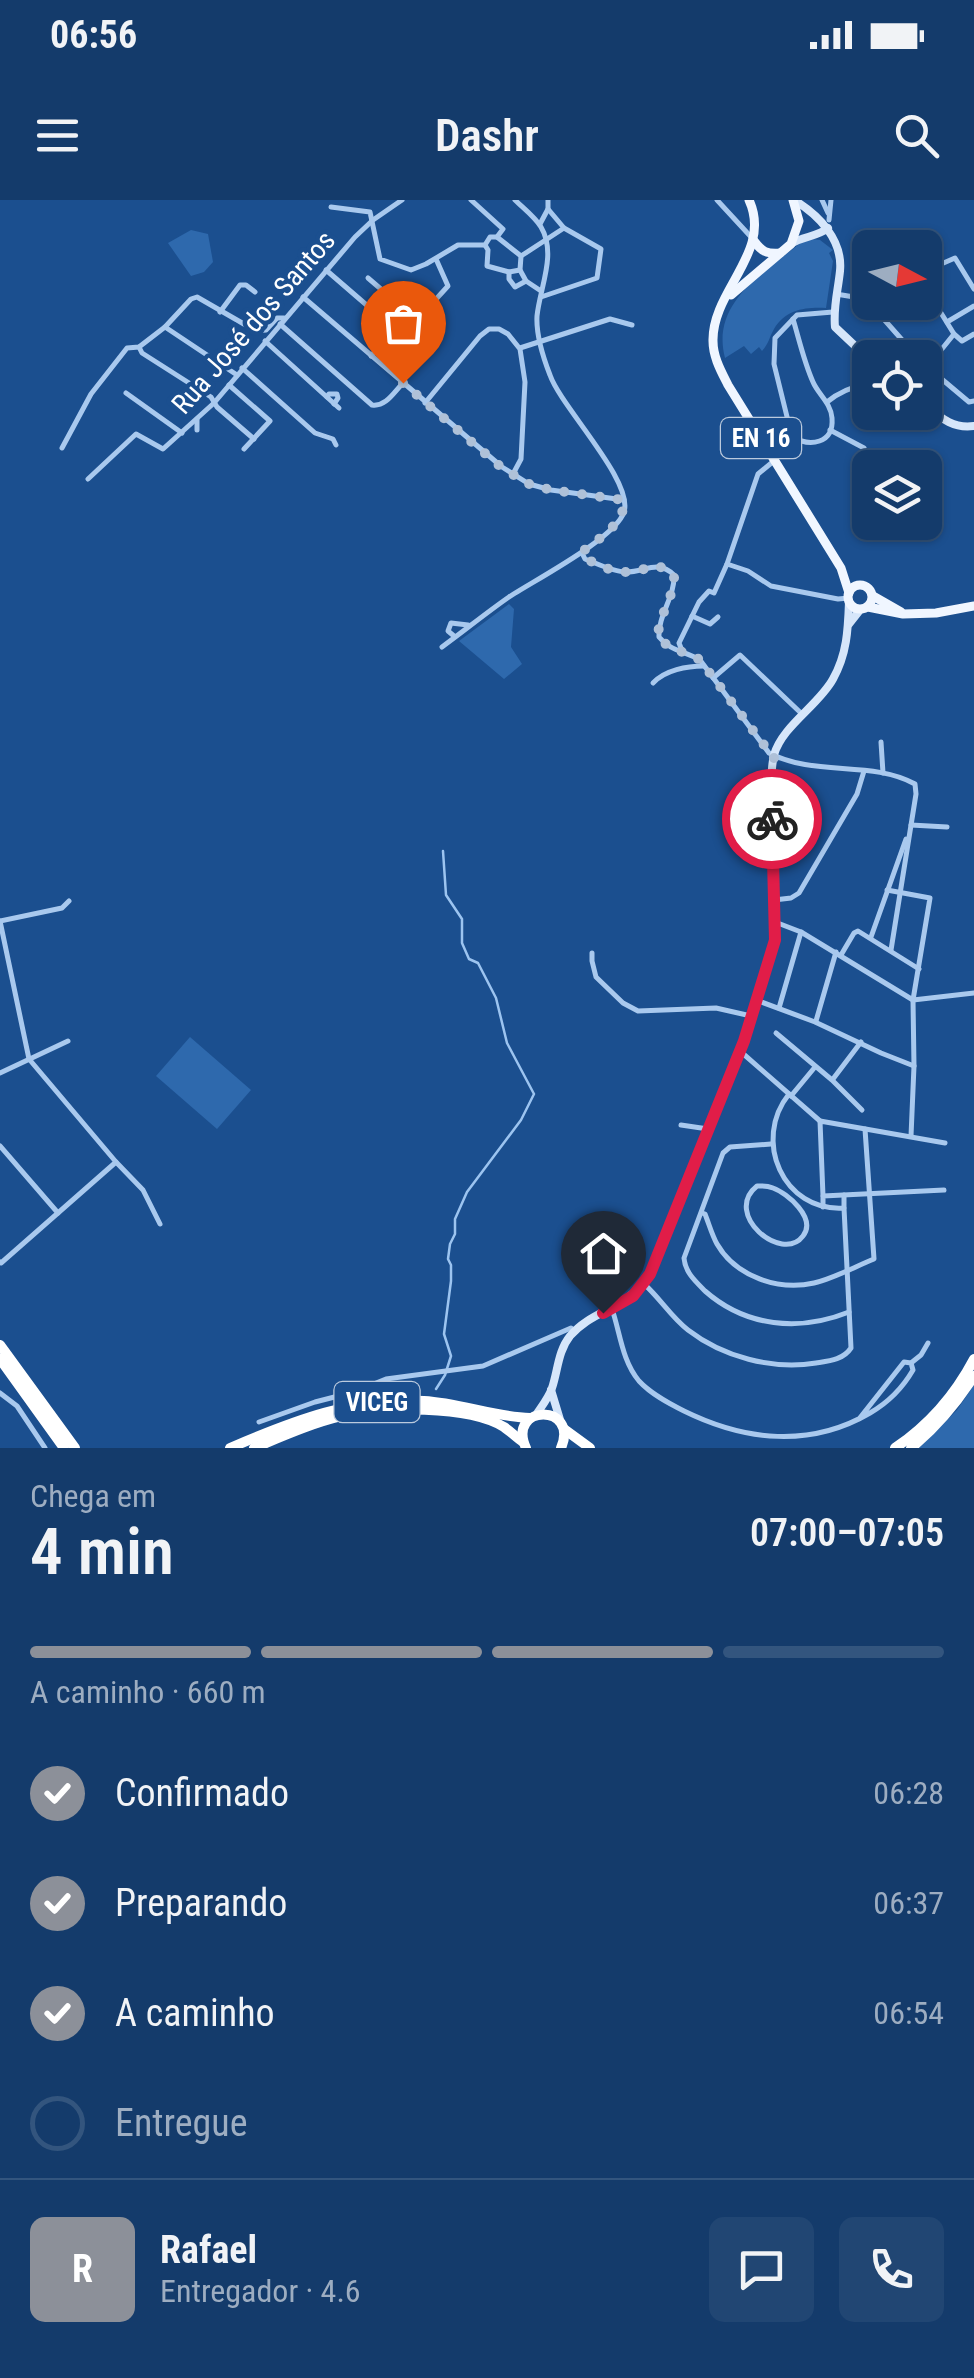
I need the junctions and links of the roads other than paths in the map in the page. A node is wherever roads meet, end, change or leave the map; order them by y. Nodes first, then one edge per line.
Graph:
1 (402, 200) edge
2 (471, 200) edge
3 (514, 200) edge
4 (548, 200) edge
5 (717, 200) edge
6 (822, 200) edge
7 (831, 200) edge
8 (795, 201) edge
9 (749, 205) edge
10 (331, 207) dead end
11 (548, 210) junction
12 (373, 220) junction
13 (829, 221) junction
14 (737, 222) junction
15 (540, 224) junction
16 (564, 228) junction
17 (497, 237) junction
18 (547, 240) junction
19 (754, 241) junction
20 (486, 244) junction
21 (791, 244) junction
22 (777, 253) junction
23 (520, 256) junction
24 (436, 259) junction
25 (942, 264) edge
26 (326, 270) junction
27 (520, 270) junction
28 (509, 272) junction
29 (368, 278) dead end
30 (972, 280) edge
31 (526, 281) junction
32 (974, 289) edge
33 (255, 292) dead end
34 (541, 294) junction
35 (836, 294) junction
36 (852, 296) edge
37 (303, 297) junction
38 (725, 300) junction
39 (974, 306) edge
40 (220, 312) junction
41 (833, 312) junction
42 (942, 314) edge
43 (793, 319) junction
44 (417, 320) junction
45 (886, 320) edge
46 (282, 321) junction
47 (947, 322) junction
48 (632, 325) dead end
49 (165, 327) junction
50 (393, 331) junction
51 (954, 334) junction
52 (974, 334) edge
53 (903, 340) edge
54 (265, 341) junction
55 (396, 343) junction
56 (541, 343) junction
57 (852, 343) edge
58 (139, 346) junction
59 (520, 348) junction
60 (942, 349) edge
61 (371, 356) junction
62 (242, 368) junction
63 (237, 374) junction
64 (942, 381) edge
65 (403, 383) junction
66 (229, 384) junction
67 (852, 390) edge
68 (126, 393) dead end
69 (826, 402) junction
70 (973, 402) edge
71 (214, 403) junction
72 (425, 403) junction
73 (336, 406) dead end
74 (942, 419) edge
75 (197, 420) junction
76 (974, 426) edge
77 (197, 430) dead end
78 (830, 430) junction
79 (182, 432) junction
80 (792, 438) junction
81 (254, 439) junction
82 (336, 444) dead end
83 (62, 448) dead end
84 (864, 448) dead end
85 (244, 449) dead end
86 (775, 460) junction
87 (512, 474) junction
88 (88, 478) dead end
89 (624, 500) junction
90 (582, 552) junction
91 (727, 564) junction
92 (840, 568) junction
93 (860, 584) junction
94 (873, 596) junction
95 (849, 598) junction
96 (974, 606) edge
97 (864, 608) junction
98 (903, 614) junction
99 (692, 616) junction
100 (718, 617) dead end
101 (850, 624) junction
102 (471, 625) junction
103 (456, 637) junction
104 (442, 647) dead end
105 (683, 653) junction
106 (704, 666) junction
107 (713, 678) junction
108 (652, 682) dead end
109 (803, 714) junction
110 (880, 742) dead end
111 (772, 751) junction
112 (864, 771) junction
113 (882, 773) junction
114 (947, 827) dead end
115 (910, 828) junction
116 (887, 890) junction
117 (900, 893) junction
118 (774, 900) junction
119 (69, 901) dead end
120 (0, 921) edge
121 (775, 922) junction
122 (801, 932) junction
123 (871, 938) junction
124 (891, 950) junction
125 (592, 953) dead end
126 (838, 954) junction
127 (919, 969) junction
128 (974, 992) edge
129 (756, 1000) junction
130 (913, 1000) junction
131 (779, 1008) junction
132 (751, 1016) junction
133 (816, 1022) junction
134 (776, 1034) dead end
135 (68, 1041) dead end
136 (862, 1042) junction
137 (740, 1051) junction
138 (30, 1059) junction
139 (914, 1066) junction
140 (815, 1068) junction
141 (0, 1073) edge
142 (832, 1080) junction
143 (790, 1095) junction
144 (862, 1110) dead end
145 (820, 1121) junction
146 (681, 1125) dead end
147 (865, 1128) junction
148 (708, 1129) junction
149 (910, 1136) junction
150 (945, 1142) dead end
151 (771, 1144) junction
152 (0, 1146) edge
153 (116, 1162) junction
154 (788, 1183) junction
155 (944, 1190) dead end
156 (780, 1192) junction
157 (870, 1193) junction
158 (844, 1195) junction
159 (823, 1196) junction
160 (805, 1200) junction
161 (824, 1206) junction
162 (799, 1208) junction
163 (844, 1208) junction
164 (701, 1212) junction
165 (58, 1213) junction
166 (160, 1224) dead end
167 (0, 1262) edge
168 (847, 1270) junction
169 (644, 1284) junction
170 (612, 1309) junction
171 (849, 1312) junction
172 (576, 1331) junction
173 (928, 1343) dead end
174 (0, 1345) edge
175 (0, 1359) edge
176 (974, 1359) edge
177 (911, 1362) junction
178 (974, 1376) edge
179 (552, 1390) junction
180 (0, 1393) edge
181 (533, 1417) junction
182 (860, 1419) junction
183 (260, 1422) dead end
184 (562, 1426) junction
185 (524, 1445) edge
186 (46, 1448) edge
187 (64, 1448) edge
188 (75, 1448) edge
189 (230, 1448) edge
190 (254, 1448) edge
191 (561, 1448) edge
192 (590, 1448) edge
193 (895, 1448) edge
194 (912, 1448) edge

1 - 12 street, Rua José dos Santos
2 - 17 street
3 - 15 street
4 - 11 street
5 - 14 street
6 - 13 street
7 - 13 street
8 - 13 street
8 - 21 main road
8 - 22 main road
9 - 14 street
9 - 19 main road, EN 16
10 - 12 street
11 - 15 street
11 - 16 street
12 - 24 street
12 - 26 street, Rua José dos Santos
13 - 21 street
13 - 35 street
14 - 19 street
15 - 18 street
16 - 18 street
16 - 34 street
17 - 20 street
17 - 23 street
18 - 23 street
18 - 34 street
19 - 22 main road
19 - 38 main road, EN 16
20 - 24 street
20 - 28 street
21 - 22 main road
22 - 38 main road
23 - 27 street
24 - 44 street
25 - 30 street
26 - 37 street, Rua José dos Santos
26 - 50 street
27 - 28 street
27 - 31 street
28 - 31 street
29 - 44 street
30 - 32 street
31 - 34 street
33 - 40 street
34 - 56 street
35 - 36 street
35 - 41 street
37 - 46 street, Rua José dos Santos
37 - 61 street
38 - 86 main road, EN 16
39 - 47 street
40 - 46 street
40 - 49 street
41 - 43 street
41 - 57 street
42 - 47 street
43 - 69 street
43 - 80 street
44 - 55 street
45 - 53 street
46 - 54 street, Rua José dos Santos
46 - 65 street
47 - 51 street
48 - 56 street
49 - 58 street
49 - 63 street
50 - 55 street
50 - 61 street
51 - 52 street
51 - 60 street
54 - 62 street, Rua José dos Santos
54 - 73 street
55 - 65 street
56 - 59 street
56 - 89 street
58 - 71 street
58 - 83 street
59 - 72 street
59 - 87 street
61 - 65 street
62 - 63 street, Rua José dos Santos
62 - 82 street
63 - 66 street, Rua José dos Santos
64 - 70 street
65 - 72 street
66 - 71 street, Rua José dos Santos
66 - 81 street
67 - 69 street
68 - 79 street
69 - 78 street
71 - 75 street, Rua José dos Santos
71 - 81 street
72 - 87 street
74 - 76 street
75 - 77 street
75 - 79 street, Rua José dos Santos
78 - 80 street
78 - 84 street
79 - 88 street, Rua José dos Santos
80 - 86 street
81 - 85 street
86 - 91 street
86 - 92 main road, EN 16
87 - 89 street
89 - 90 street
90 - 102 street
90 - 105 street
91 - 95 street
91 - 99 street
92 - 93 main road, EN 16
92 - 95 main road, EN 16
93 - 94 main road, EN 16
93 - 95 main road
94 - 97 main road
94 - 98 main road, EN 16
95 - 97 main road
95 - 101 street
96 - 98 main road
97 - 98 main road
97 - 101 street
99 - 100 street
99 - 105 street
101 - 109 street
102 - 103 street
102 - 103 street
103 - 104 street
105 - 106 street
106 - 107 street
106 - 108 street
107 - 109 street
107 - 111 street
109 - 111 street
110 - 113 street
111 - 112 street
111 - 118 street
112 - 113 street
112 - 118 street
113 - 115 street
114 - 115 street
115 - 116 street
115 - 117 street
116 - 117 street
116 - 123 street
117 - 124 street
117 - 127 street
118 - 121 street
119 - 120 street
120 - 138 street
121 - 122 street
121 - 129 street
122 - 126 street
122 - 131 street
123 - 124 street
123 - 126 street
124 - 127 street
125 - 132 street
126 - 130 street
126 - 133 street
127 - 130 street
128 - 130 street
129 - 131 street
129 - 132 street
130 - 139 street
131 - 133 street
132 - 137 street
133 - 136 street
134 - 140 street
135 - 138 street
136 - 139 street
136 - 142 street
137 - 143 street
137 - 148 street
138 - 141 street
138 - 153 street
139 - 149 street
140 - 142 street
140 - 143 street
142 - 144 street
143 - 145 street
143 - 151 street
145 - 147 street
145 - 159 street
146 - 148 street
147 - 149 street
147 - 157 street
148 - 169 street
149 - 150 street
151 - 154 street
151 - 164 street
152 - 165 street
153 - 165 street
153 - 166 street
154 - 156 street
154 - 160 street
155 - 157 street
156 - 162 street
156 - 162 street
157 - 158 street
157 - 168 street
158 - 159 street
158 - 163 street
159 - 161 street
160 - 161 street
160 - 162 street
161 - 163 street
163 - 168 street
164 - 168 street
164 - 171 street
165 - 167 street
168 - 171 street
169 - 170 street
169 - 171 street
170 - 172 street
170 - 182 street
172 - 179 street
172 - 183 street
173 - 177 street
174 - 188 highway
175 - 187 highway
176 - 193 highway
177 - 182 street
177 - 182 street
178 - 194 highway
179 - 181 street
179 - 184 street
180 - 186 street
181 - 184 highway, VICEG
181 - 185 highway, VICEG
181 - 189 highway, VICEG
184 - 191 highway
184 - 192 highway, VICEG
185 - 190 highway, VICEG

